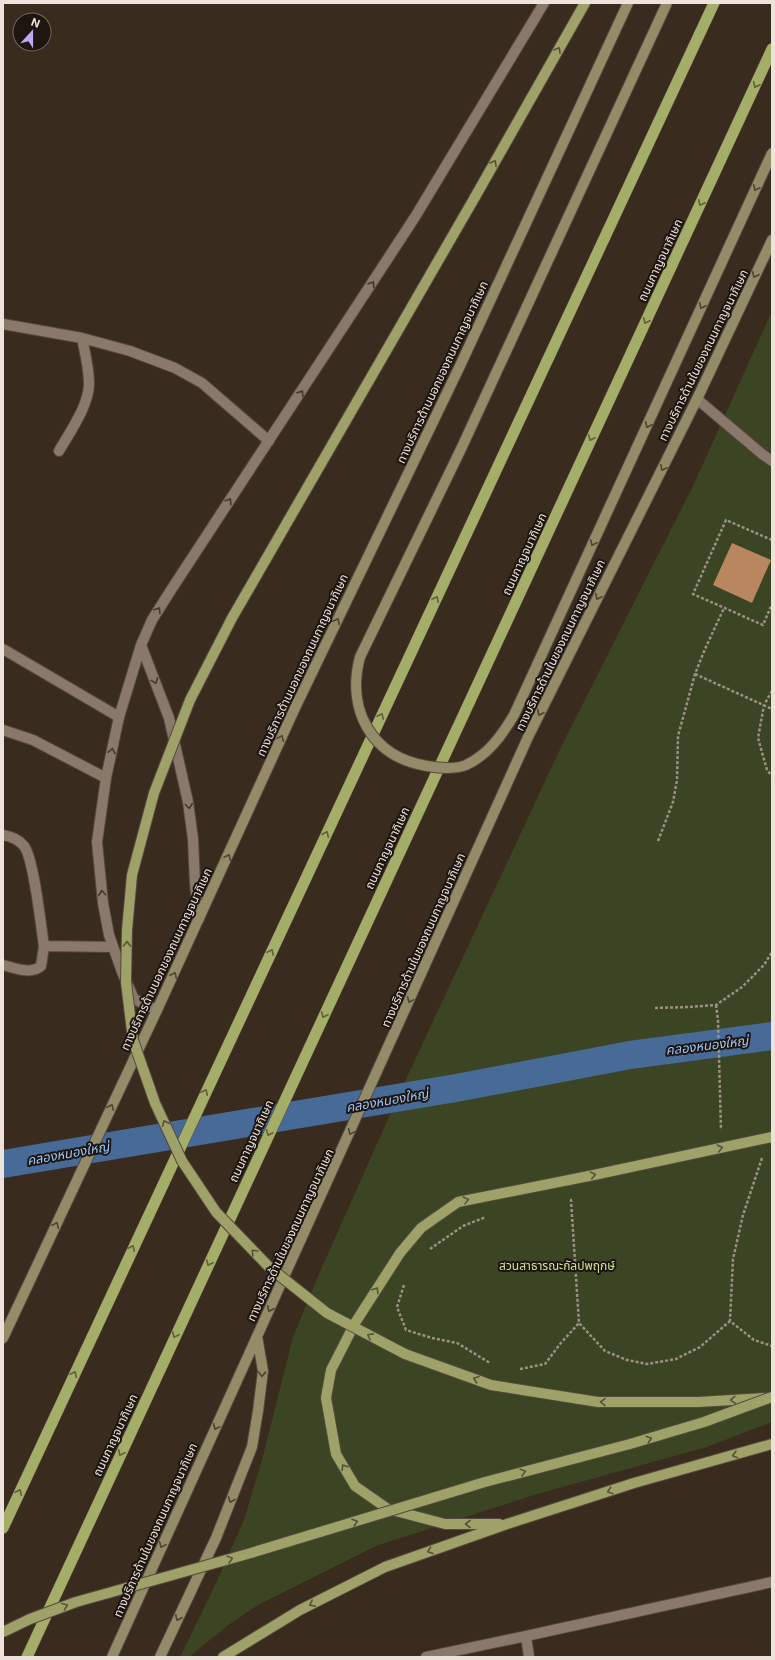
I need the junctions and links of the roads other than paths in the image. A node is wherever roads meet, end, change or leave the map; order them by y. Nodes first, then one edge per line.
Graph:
1 (544, 3) edge
2 (585, 3) edge
3 (628, 3) edge
4 (667, 3) edge
5 (714, 3) edge
6 (772, 49) edge
7 (772, 153) edge
8 (772, 240) edge
9 (3, 324) edge
10 (82, 338) junction
11 (697, 399) junction
12 (269, 441) junction
13 (60, 451) dead end
14 (772, 461) edge
15 (141, 645) junction
16 (3, 649) edge
17 (119, 717) junction
18 (3, 730) edge
19 (106, 778) junction
20 (3, 835) edge
21 (199, 919) junction
22 (44, 946) junction
23 (113, 948) junction
24 (3, 965) edge
25 (157, 1010) junction
26 (772, 1136) edge
27 (257, 1336) junction
28 (3, 1338) edge
29 (772, 1397) edge
30 (772, 1444) edge
31 (507, 1524) junction
32 (3, 1528) edge
33 (772, 1582) edge
34 (3, 1632) edge
35 (526, 1636) junction
36 (27, 1657) edge
37 (112, 1657) edge
38 (160, 1657) edge
39 (223, 1657) edge
40 (426, 1657) edge
41 (529, 1657) edge

12 -> 1 street
29 -> 2 main road, bridge
21 -> 3 main road, ทางบริการด้านนอกของถนนกาญจนาภิเษก
7 -> 4 main road, bridge
32 -> 5 highway
6 -> 36 highway, ถนนกาญจนาภิเษก
8 -> 11 main road, ทางบริการด้านในของถนนกาญจนาภิเษก
9 - 10 street
10 - 12 street
10 - 13 street
11 - 14 street
11 -> 27 main road, ทางบริการด้านในของถนนกาญจนาภิเษก
15 -> 12 street
15 - 17 street
15 -> 21 street
16 - 17 street
19 -> 17 street
18 - 19 street
23 -> 19 street
20 - 22 street
25 -> 21 main road, ทางบริการด้านนอกของถนนกาญจนาภิเษก
22 - 23 street
22 - 24 street
23 - 25 street
28 -> 25 main road, ทางบริการด้านนอกของถนนกาญจนาภิเษก
31 -> 26 main road, bridge
27 -> 37 main road, ทางบริการด้านในของถนนกาญจนาภิเษก
27 -> 38 main road
34 -> 29 main road, bridge
30 -> 31 main road
31 -> 39 main road
33 - 35 street
35 - 40 street
35 - 41 street

